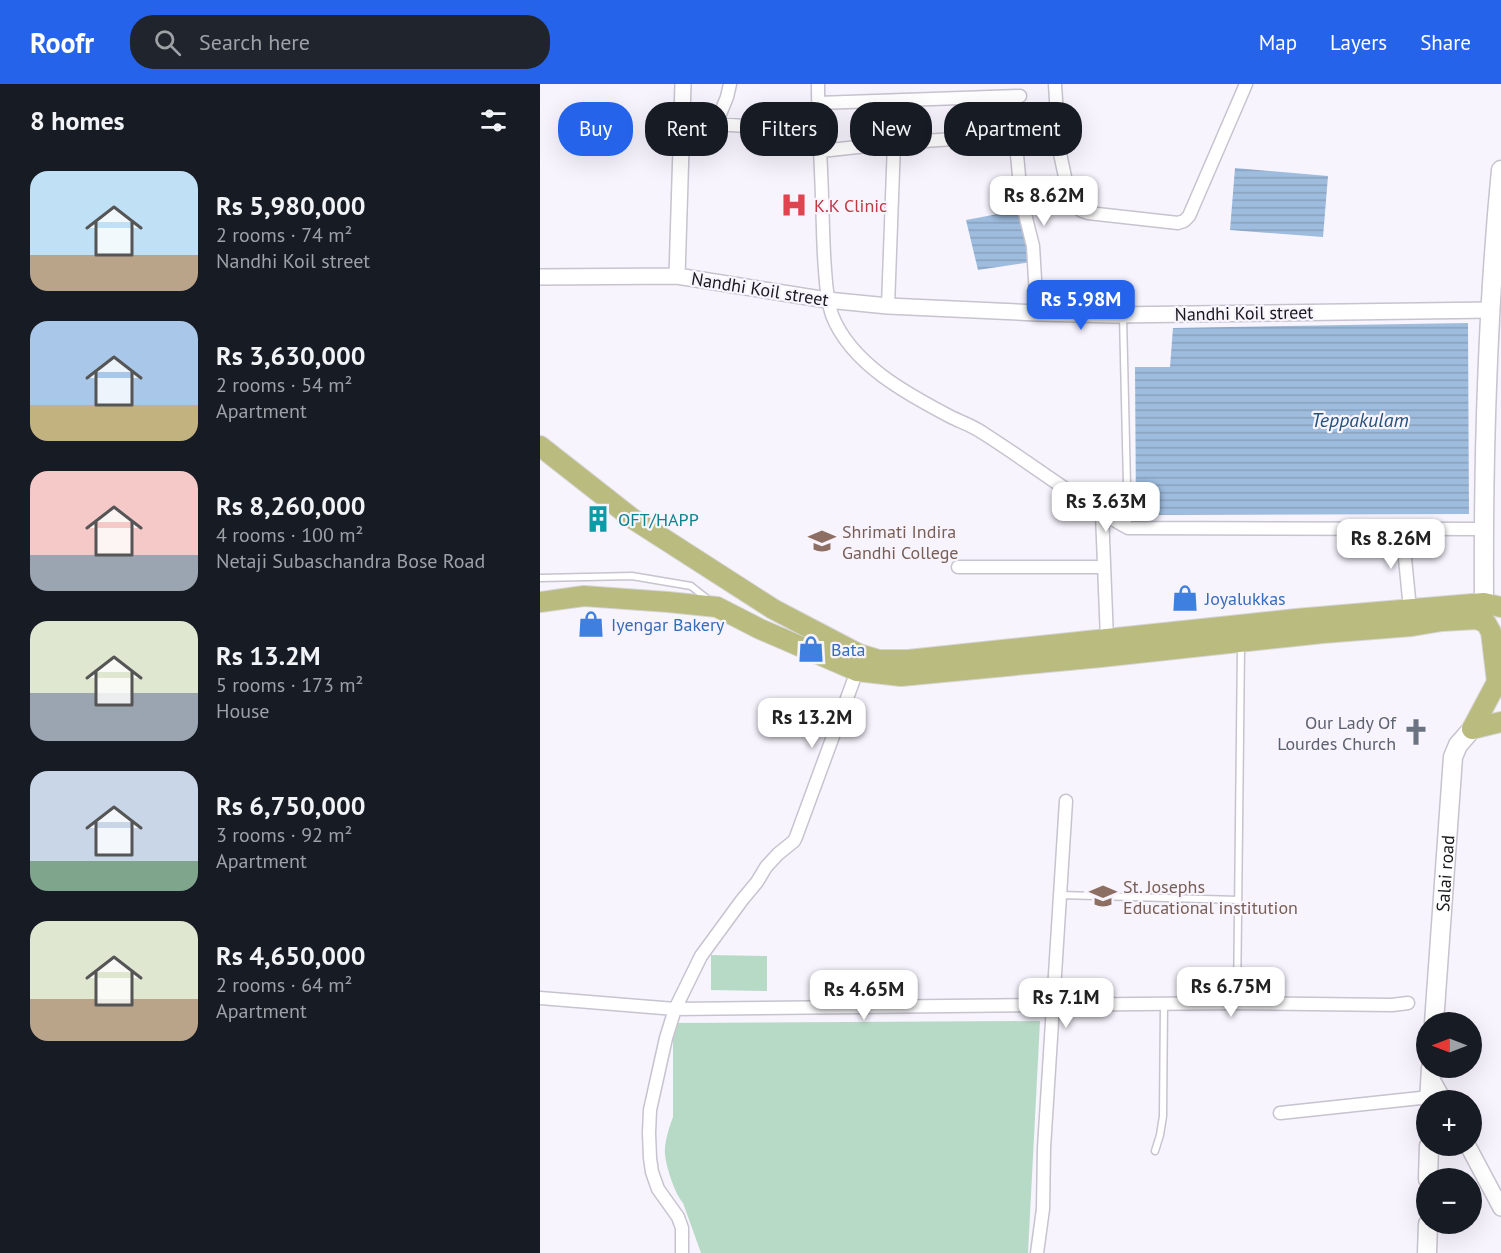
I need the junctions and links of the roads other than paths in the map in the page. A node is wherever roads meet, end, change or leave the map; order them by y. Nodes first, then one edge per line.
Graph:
1 (682, 84) edge
2 (729, 84) edge
3 (818, 84) edge
4 (1055, 84) edge
5 (1246, 84) edge
6 (1020, 96) dead end
7 (682, 102) edge
8 (725, 102) edge
9 (818, 102) edge
10 (838, 102) edge
11 (932, 140) edge
12 (680, 156) edge
13 (821, 156) edge
14 (894, 156) edge
15 (1501, 170) edge
16 (1500, 194) edge
17 (677, 276) junction
18 (540, 277) edge
19 (827, 300) junction
20 (888, 306) junction
21 (1491, 310) junction
22 (1037, 314) junction
23 (1123, 314) junction
24 (540, 446) edge
25 (1102, 514) junction
26 (1128, 528) junction
27 (1402, 528) junction
28 (1484, 529) junction
29 (958, 567) dead end
30 (1104, 567) junction
31 (540, 578) edge
32 (540, 602) edge
33 (1493, 605) edge
34 (717, 607) junction
35 (773, 609) junction
36 (1410, 609) junction
37 (1496, 625) edge
38 (760, 629) junction
39 (1107, 639) junction
40 (1241, 642) junction
41 (857, 671) junction
42 (1499, 685) edge
43 (1501, 722) edge
44 (1472, 729) junction
45 (1066, 801) dead end
46 (1060, 895) junction
47 (1238, 900) junction
48 (540, 998) edge
49 (1164, 1003) junction
50 (1237, 1003) junction
51 (1408, 1003) dead end
52 (1052, 1004) junction
53 (675, 1009) junction
54 (1435, 1012) edge
55 (1416, 1102) edge
56 (1280, 1113) dead end
57 (1155, 1151) dead end
58 (1473, 1156) edge
59 (1501, 1208) edge
60 (1428, 1234) edge
61 (682, 1253) edge
62 (1037, 1253) edge
63 (1427, 1253) edge

1 - 7 street
2 - 8 street
3 - 9 street
4 - 5 street
6 - 10 street
11 - 22 street
12 - 17 street
13 - 19 street
14 - 20 street
15 - 16 main road
16 - 21 main road
17 - 18 street, Nandhi Koil street
17 - 19 street, Nandhi Koil street
19 - 20 street, Nandhi Koil street
19 - 25 street
20 - 22 street, Nandhi Koil street
21 - 23 street, Nandhi Koil street
21 - 28 main road
22 - 23 street, Nandhi Koil street
23 - 26 lane
24 - 35 main road
25 - 26 street
25 - 30 street
26 - 27 street
27 - 28 street
27 - 36 street
28 - 33 main road
29 - 30 street
30 - 39 street
31 - 34 lane
32 - 34 main road
33 - 36 main road
34 - 38 main road
35 - 38 main road
35 - 39 main road
36 - 39 main road
37 - 40 main road
37 - 42 main road
38 - 41 main road
40 - 41 main road
40 - 47 lane
41 - 53 street
42 - 44 main road
43 - 44 main road
44 - 54 main road, Salai road
45 - 46 street
46 - 47 lane
46 - 52 street
47 - 50 lane
48 - 53 street
49 - 50 street
49 - 52 street
49 - 57 lane
50 - 51 street
52 - 53 street
52 - 62 street
53 - 61 street
55 - 56 street
58 - 59 street
60 - 63 main road

